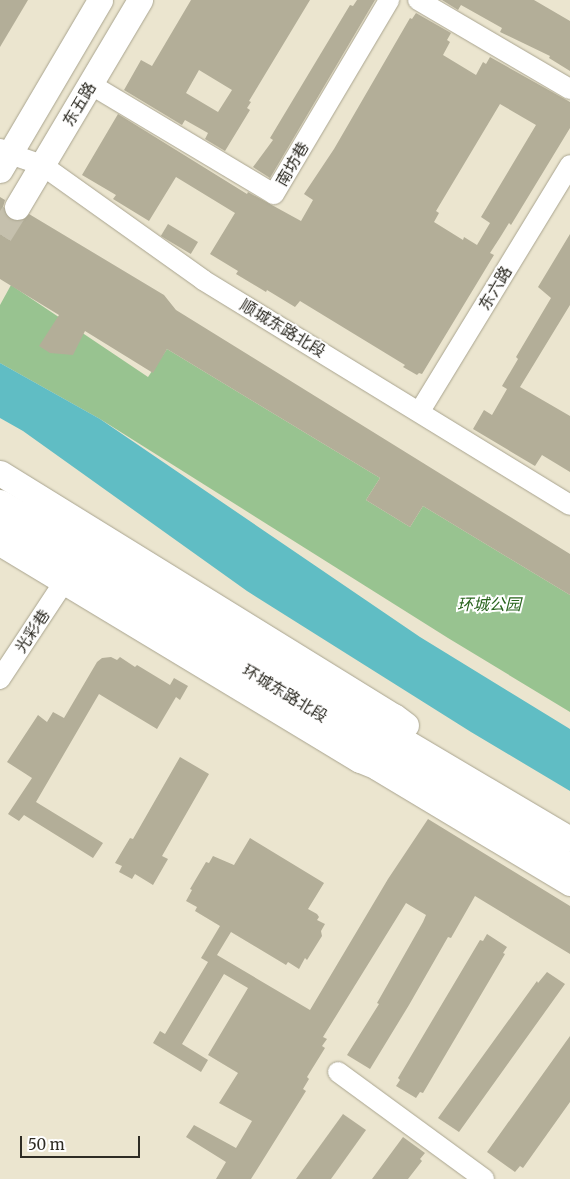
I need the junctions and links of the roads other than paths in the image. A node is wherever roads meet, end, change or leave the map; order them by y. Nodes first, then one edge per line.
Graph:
1 (100, 0) edge
2 (140, 0) edge
3 (389, 0) edge
4 (418, 0) edge
5 (90, 84) junction
6 (570, 90) edge
7 (3, 158) edge
8 (42, 165) junction
9 (570, 165) edge
10 (17, 207) tunnel mouth
11 (420, 411) junction
12 (0, 473) edge
13 (0, 502) edge
14 (570, 505) edge
15 (0, 522) edge
16 (0, 544) edge
17 (64, 582) junction
18 (0, 679) edge
19 (360, 760) junction
20 (470, 793) junction
21 (570, 840) edge
22 (570, 866) edge
23 (570, 886) edge
24 (338, 1072) dead end
25 (484, 1179) edge

1 - 7 main road
2 - 5 main road, 东五路
3 - 5 street, 南坊巷
4 - 6 street
5 - 8 main road, 东五路
7 - 8 street, 顺城东路北段
8 - 10 main road, 东五路
8 - 11 street, 顺城东路北段
9 - 11 street, 东六路
11 - 14 street, 顺城东路北段
12 - 20 main road
13 - 20 main road, 环城东路北段
15 - 20 main road, 环城东路北段
16 - 17 main road
17 - 18 street, 光彩巷
17 - 19 main road
19 - 20 main road
19 - 23 street
20 - 21 main road, 环城东路北段
20 - 22 main road, 环城东路北段
24 - 25 street

